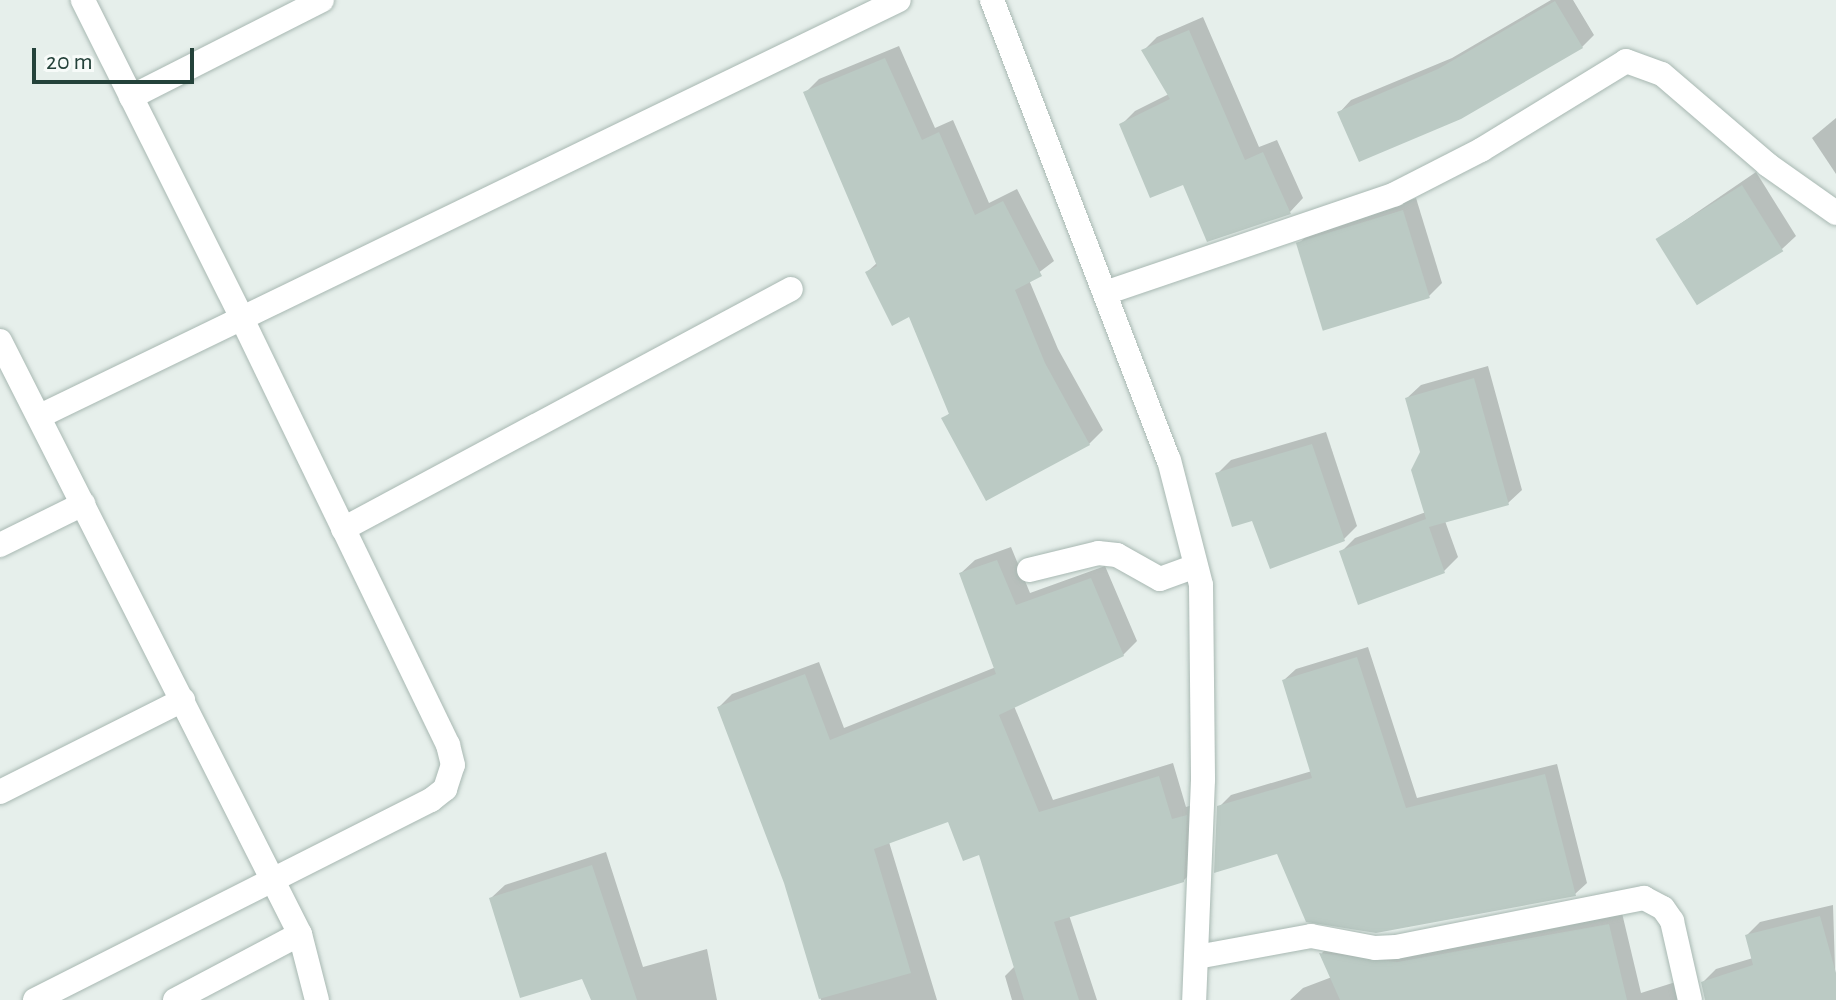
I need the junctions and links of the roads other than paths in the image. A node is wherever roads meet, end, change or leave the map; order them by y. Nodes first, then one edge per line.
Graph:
1 (83, 0) edge
2 (322, 0) edge
3 (899, 0) edge
4 (992, 0) edge
5 (131, 97) junction
6 (1836, 213) edge
7 (791, 289) dead end
8 (1105, 293) junction
9 (243, 320) junction
10 (0, 341) edge
11 (40, 416) junction
12 (83, 504) junction
13 (343, 529) junction
14 (0, 545) edge
15 (1196, 566) junction
16 (1029, 570) dead end
17 (183, 700) junction
18 (0, 792) edge
19 (273, 880) junction
20 (300, 934) junction
21 (1197, 957) junction
22 (35, 1000) edge
23 (175, 1000) edge
24 (317, 1000) edge
25 (1194, 1000) edge
26 (1690, 1000) edge

1 - 5 street
2 - 5 street
3 - 9 street
4 - 8 street
5 - 9 street
6 - 8 street
7 - 13 street
8 - 15 street
9 - 11 street
9 - 13 street
10 - 11 street
11 - 12 street
12 - 14 street
12 - 17 street
13 - 19 street
15 - 16 street
15 - 21 street
17 - 18 street
17 - 19 street
19 - 20 street
19 - 22 street
20 - 23 street
20 - 24 street
21 - 25 street
21 - 26 street

